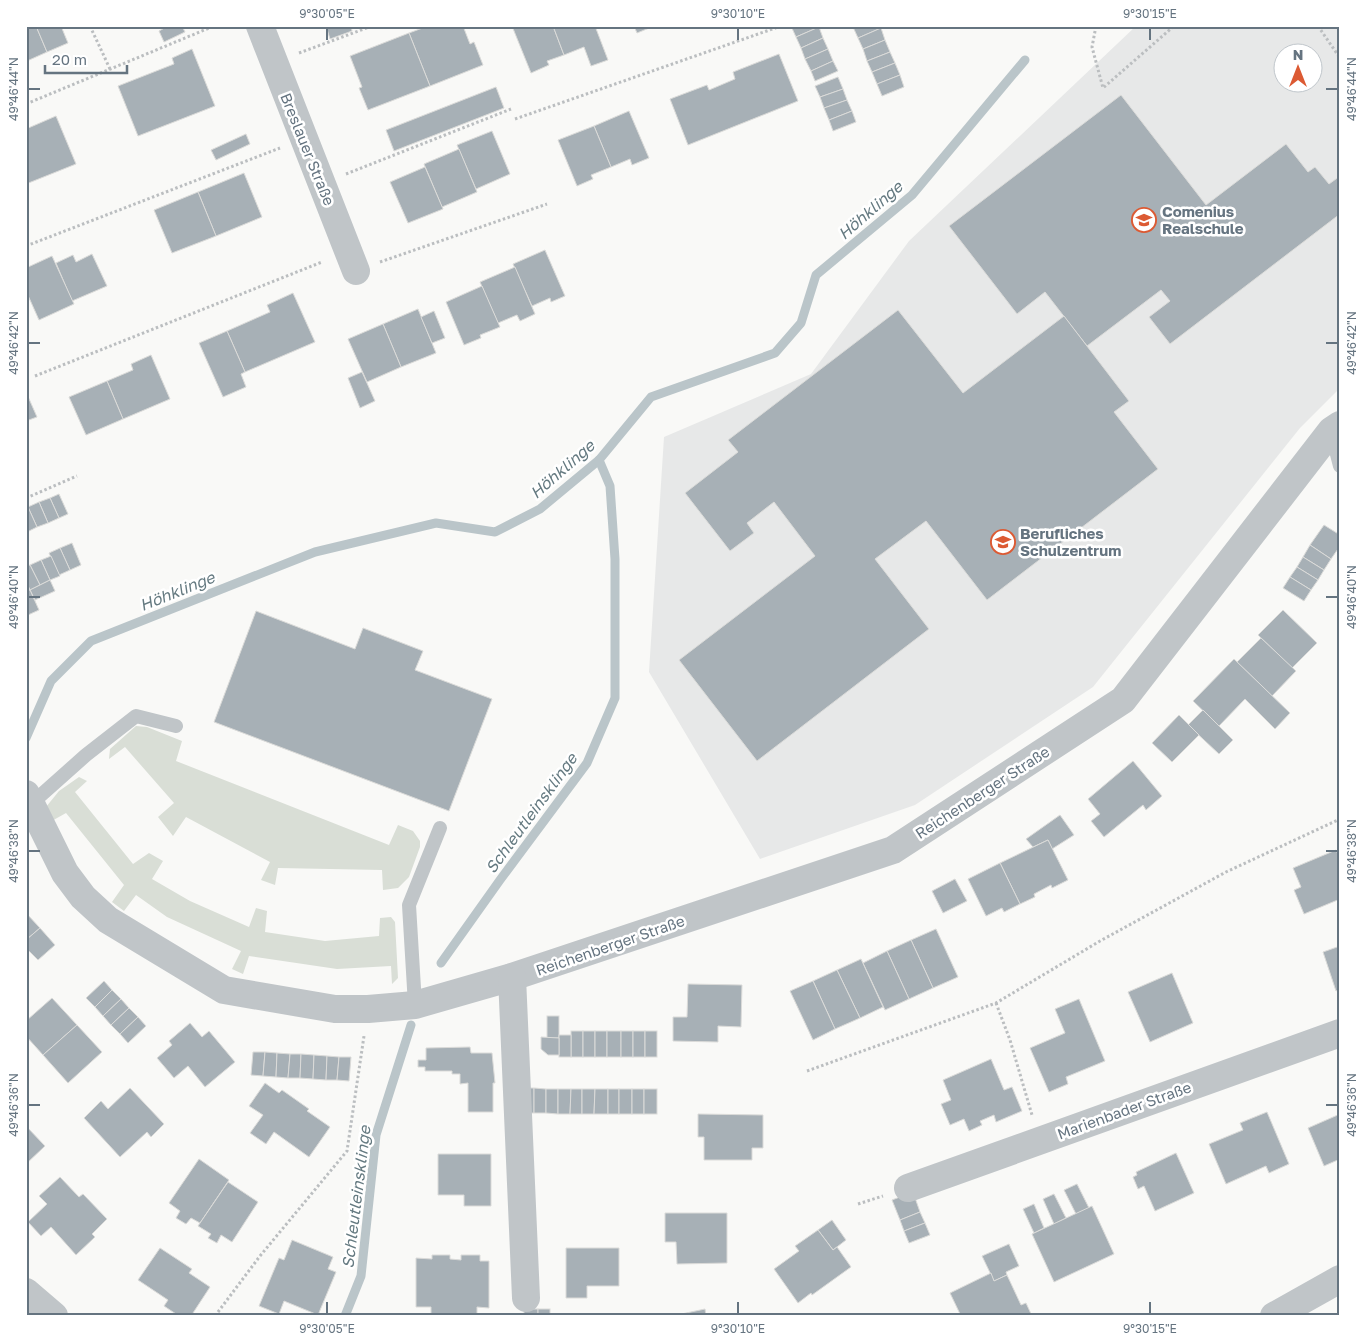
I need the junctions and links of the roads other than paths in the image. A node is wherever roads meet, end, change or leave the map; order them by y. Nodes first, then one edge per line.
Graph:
1 (260, 26) edge
2 (352, 261) road end
3 (1336, 428) edge
4 (1340, 466) edge
5 (176, 726) dead end
6 (28, 799) edge
7 (440, 828) dead end
8 (512, 977) junction
9 (414, 1005) junction
10 (1340, 1033) edge
11 (908, 1188) dead end
12 (1340, 1279) edge
13 (26, 1292) edge
14 (526, 1298) dead end
15 (54, 1316) edge
16 (1274, 1316) edge

1 - 2 street, Breslauer Straße
3 - 4 lane, Reichenberger Straße
3 - 8 street, Reichenberger Straße
5 - 6 lane
6 - 9 street, Reichenberger Straße
7 - 9 lane
8 - 9 street, Reichenberger Straße
8 - 14 street
10 - 11 street, Marienbader Straße
12 - 16 street
13 - 15 street

